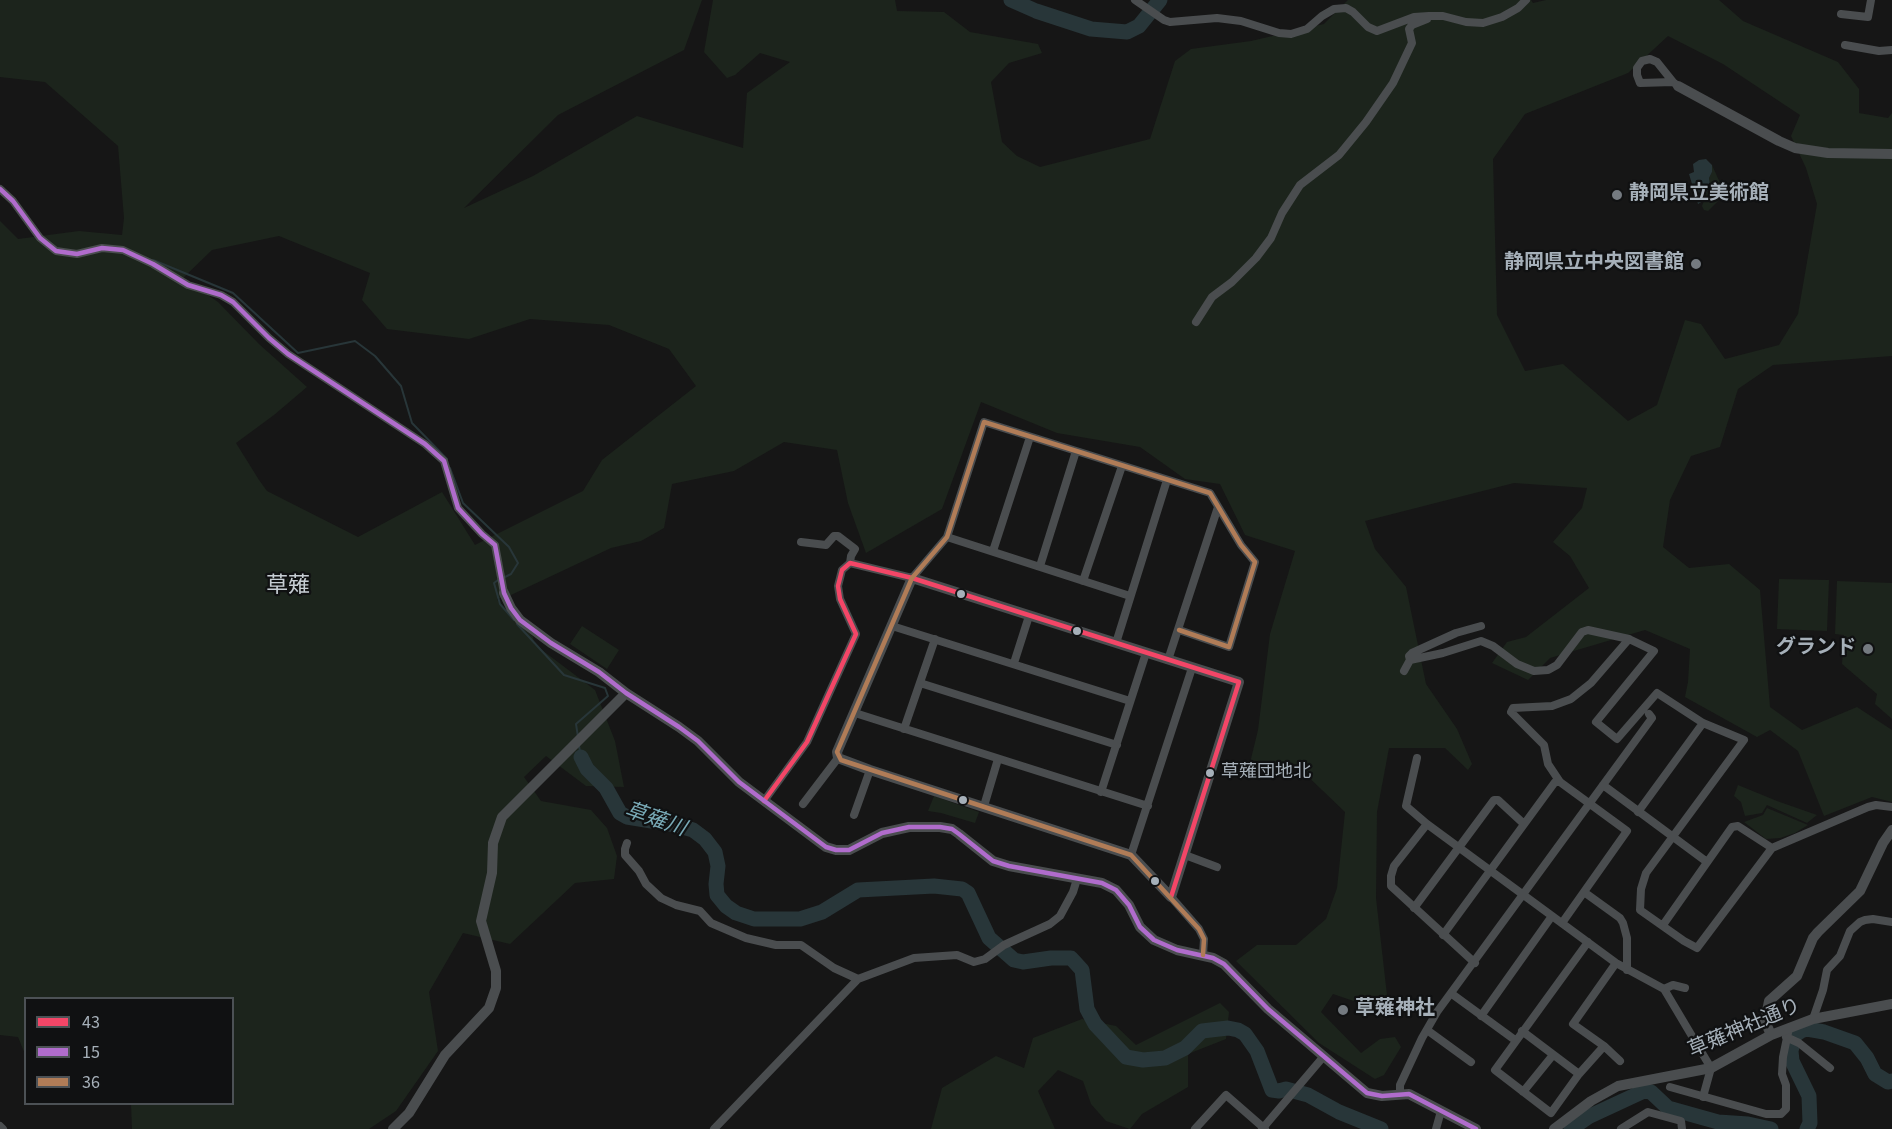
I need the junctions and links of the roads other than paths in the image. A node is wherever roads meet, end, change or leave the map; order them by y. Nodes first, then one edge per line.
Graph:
1 (1135, 0) edge
2 (1526, 0) edge
3 (1870, 0) edge
4 (1840, 14) dead end
5 (1429, 16) junction
6 (1845, 45) dead end
7 (1892, 50) edge
8 (1676, 84) dead end
9 (1892, 154) edge
10 (0, 189) edge
11 (1196, 322) dead end
12 (1030, 437) junction
13 (1076, 451) junction
14 (1122, 466) junction
15 (1167, 480) junction
16 (1218, 507) junction
17 (947, 537) junction
18 (801, 542) dead end
19 (993, 551) junction
20 (850, 563) junction
21 (1040, 566) junction
22 (912, 578) junction
23 (1083, 581) junction
24 (504, 593) joint
25 (1130, 596) junction
26 (1029, 616) junction
27 (892, 626) junction
28 (1481, 626) dead end
29 (1179, 630) junction
30 (935, 639) junction
31 (1629, 639) junction
32 (1116, 643) junction
33 (1146, 653) junction
34 (1168, 660) junction
35 (1410, 660) junction
36 (1014, 663) junction
37 (1192, 668) junction
38 (1404, 671) dead end
39 (920, 682) junction
40 (626, 693) junction
41 (1130, 700) junction
42 (855, 713) junction
43 (1648, 714) dead end
44 (1703, 723) junction
45 (904, 729) junction
46 (1117, 745) junction
47 (838, 758) junction
48 (1417, 758) dead end
49 (998, 759) junction
50 (870, 770) junction
51 (1560, 782) junction
52 (1603, 785) junction
53 (1101, 792) junction
54 (764, 801) junction
55 (803, 804) dead end
56 (1590, 804) junction
57 (984, 806) junction
58 (1148, 806) junction
59 (1892, 807) edge
60 (1638, 812) junction
61 (854, 815) dead end
62 (1427, 824) junction
63 (1524, 824) junction
64 (1892, 830) edge
65 (1672, 837) junction
66 (627, 843) dead end
67 (1459, 846) junction
68 (1772, 848) junction
69 (1131, 855) junction
70 (1185, 855) junction
71 (1707, 862) junction
72 (1217, 867) dead end
73 (1491, 871) junction
74 (1077, 879) junction
75 (1584, 892) junction
76 (1524, 895) junction
77 (1171, 897) junction
78 (1414, 908) junction
79 (1552, 916) junction
80 (1892, 922) edge
81 (1562, 923) junction
82 (1662, 925) junction
83 (1443, 935) junction
84 (1588, 942) junction
85 (1203, 955) junction
86 (1474, 963) junction
87 (1616, 963) junction
88 (1627, 970) junction
89 (858, 979) junction
90 (1685, 988) dead end
91 (1664, 989) junction
92 (1452, 994) junction
93 (1890, 1005) edge
94 (1481, 1016) junction
95 (1813, 1018) junction
96 (1427, 1030) junction
97 (1521, 1031) junction
98 (1788, 1034) junction
99 (1771, 1035) junction
100 (1515, 1040) junction
101 (1604, 1046) junction
102 (1553, 1055) junction
103 (1324, 1056) junction
104 (1620, 1061) dead end
105 (1470, 1062) dead end
106 (1712, 1068) junction
107 (1830, 1068) dead end
108 (1579, 1074) junction
109 (1670, 1088) dead end
110 (1523, 1092) junction
111 (1400, 1094) junction
112 (1703, 1096) junction
113 (1441, 1111) junction
114 (0, 1126) edge
115 (1263, 1128) edge
116 (3, 1129) edge
117 (393, 1129) edge
118 (714, 1129) edge
119 (1196, 1129) edge
120 (1436, 1129) edge
121 (1476, 1129) edge
122 (1554, 1129) edge
123 (1621, 1129) edge
124 (1682, 1129) edge

1 - 5 street
2 - 5 street
3 - 4 street
5 - 11 street
6 - 7 street
8 - 9 street
10 - 24 street
12 - 13 street
12 - 17 street
12 - 19 street
13 - 14 street
13 - 21 street
14 - 15 street
14 - 23 street
15 - 16 street
15 - 25 street
16 - 29 street
16 - 29 street
17 - 19 street
17 - 22 street
18 - 20 street
19 - 21 street
20 - 22 street
20 - 54 street
21 - 23 street
22 - 26 street
22 - 27 street
23 - 25 street
24 - 40 street
25 - 32 street
26 - 32 street
26 - 36 street
27 - 30 street
27 - 42 street
28 - 35 street
29 - 34 street
30 - 36 street
30 - 39 street
31 - 35 street
31 - 44 street
31 - 51 street
32 - 33 street
33 - 34 street
33 - 41 street
34 - 37 street
35 - 38 street
36 - 41 street
37 - 58 street
37 - 70 street
39 - 45 street
39 - 46 street
40 - 54 street
40 - 117 street
41 - 46 street
42 - 45 street
42 - 47 street
43 - 52 street
44 - 60 street
44 - 65 street
45 - 49 street
46 - 53 street
47 - 50 street
47 - 55 street
48 - 62 street
49 - 53 street
49 - 57 street
50 - 57 street
50 - 61 street
51 - 56 street
51 - 63 street
52 - 56 street
52 - 60 street
53 - 58 street
54 - 74 street
56 - 75 street
56 - 76 street
57 - 69 street
58 - 69 street
59 - 68 street
60 - 65 street
62 - 67 street
62 - 78 street
63 - 67 street
63 - 73 street
64 - 99 street
65 - 71 street
65 - 82 street
66 - 89 street
67 - 73 street
67 - 78 street
68 - 71 street
68 - 82 street
69 - 77 street
70 - 72 street
70 - 77 street
71 - 82 street
73 - 76 street
73 - 83 street
74 - 85 street
74 - 89 street
75 - 81 street
75 - 88 street
76 - 79 street
76 - 86 street
77 - 85 street
78 - 83 street
79 - 81 street
79 - 94 street
80 - 95 street
81 - 84 street
83 - 86 street
84 - 87 street
84 - 97 street
85 - 103 street
86 - 92 street
87 - 88 street
87 - 101 street
88 - 91 street
89 - 118 street
90 - 91 street
91 - 106 street
92 - 94 street
92 - 96 street
93 - 95 street, 草薙神社通り
94 - 100 street
95 - 98 street, 草薙神社通り
96 - 105 street
96 - 111 street
97 - 100 street
97 - 102 street
98 - 99 street, 草薙神社通り
98 - 107 street
98 - 112 street
99 - 106 street, 草薙神社通り
100 - 110 street
101 - 104 street
101 - 108 street
102 - 108 street
102 - 110 street
103 - 111 street
103 - 115 street
106 - 112 street
106 - 122 street, 草薙神社通り
108 - 110 street
109 - 112 street
111 - 113 street
113 - 120 street
113 - 121 street
114 - 116 street
115 - 119 street
123 - 124 street

